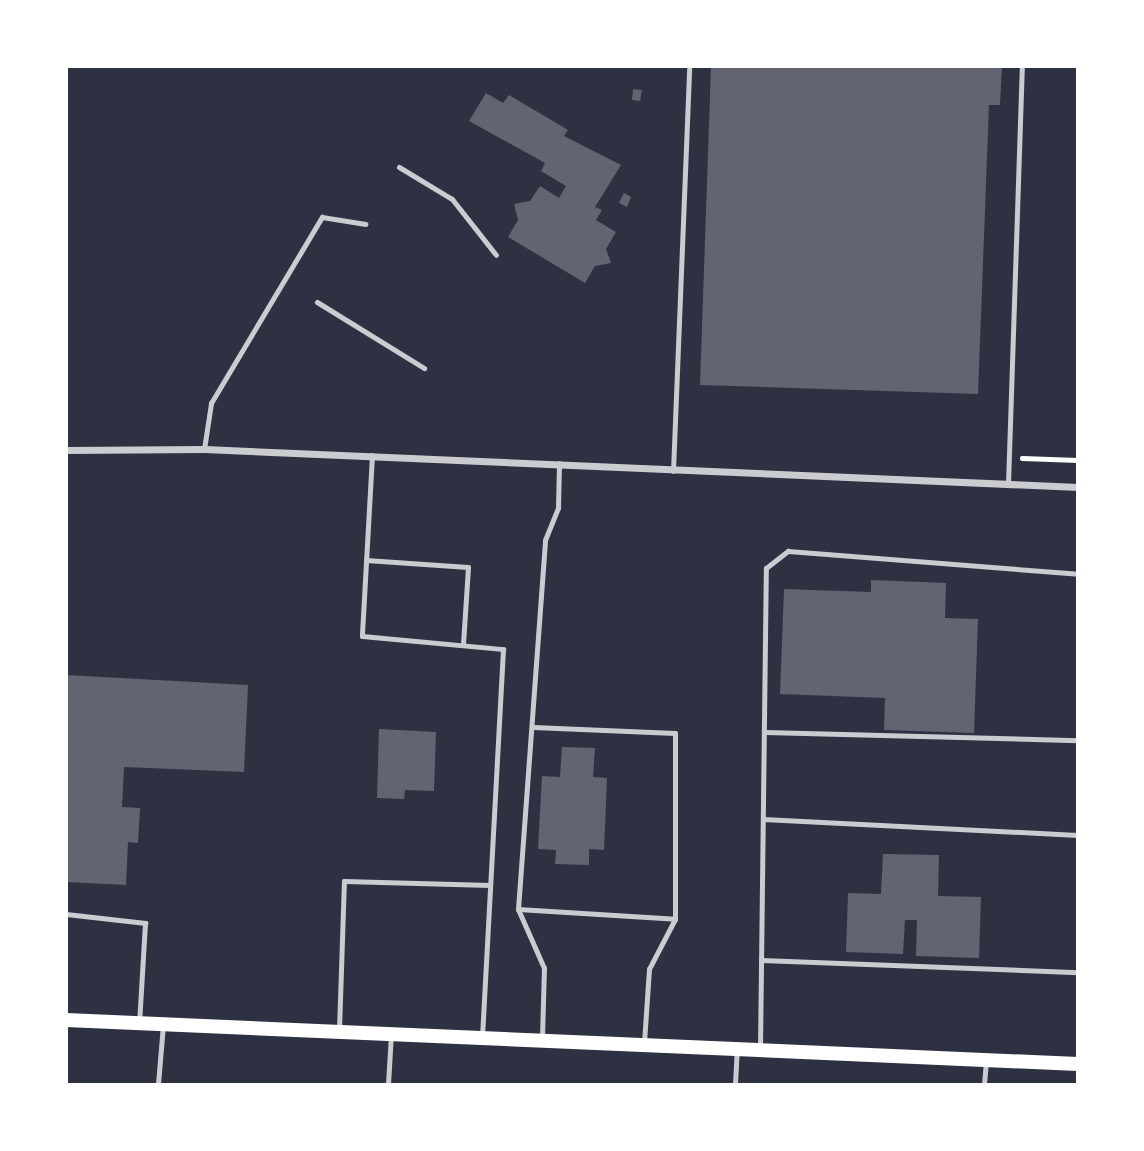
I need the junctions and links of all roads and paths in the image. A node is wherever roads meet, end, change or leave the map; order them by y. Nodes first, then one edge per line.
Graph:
1 (689, 66) edge
2 (1022, 66) edge
3 (399, 167) dead end
4 (365, 224) dead end
5 (496, 255) dead end
6 (317, 302) dead end
7 (424, 368) dead end
8 (204, 449) junction
9 (66, 450) edge
10 (372, 455) junction
11 (1010, 457) junction
12 (1077, 460) edge
13 (559, 463) junction
14 (673, 471) junction
15 (1008, 484) junction
16 (1077, 486) edge
17 (366, 560) junction
18 (1077, 574) edge
19 (463, 645) junction
20 (533, 727) junction
21 (765, 732) junction
22 (1077, 740) edge
23 (763, 818) junction
24 (1077, 835) edge
25 (490, 885) junction
26 (518, 909) junction
27 (66, 914) edge
28 (675, 919) junction
29 (761, 960) junction
30 (1077, 972) edge
31 (66, 1020) edge
32 (139, 1023) junction
33 (163, 1024) junction
34 (339, 1032) junction
35 (391, 1034) junction
36 (482, 1038) junction
37 (542, 1041) junction
38 (643, 1046) junction
39 (737, 1049) junction
40 (760, 1051) junction
41 (986, 1060) junction
42 (1077, 1064) edge
43 (158, 1084) edge
44 (388, 1084) edge
45 (735, 1084) edge
46 (984, 1084) edge

1 - 14 lane
2 - 11 lane
3 - 5 lane
4 - 8 lane
6 - 7 lane
8 - 9 street
8 - 10 street
10 - 13 street
10 - 17 lane
11 - 12 path
11 - 15 lane
13 - 14 street
13 - 20 lane
14 - 15 street
15 - 16 street
17 - 19 lane
17 - 19 lane
18 - 21 lane
19 - 25 lane
20 - 26 lane
20 - 28 lane
21 - 22 lane
21 - 23 lane
23 - 24 lane
23 - 29 lane
25 - 34 lane
25 - 36 lane
26 - 28 lane
26 - 37 lane
27 - 32 lane
28 - 38 lane
29 - 30 lane
29 - 40 lane
31 - 32 main road
32 - 33 main road
33 - 34 main road
33 - 43 lane
34 - 35 main road
35 - 36 main road
35 - 44 lane
36 - 37 main road
37 - 38 main road
38 - 39 main road
39 - 40 main road
39 - 45 lane
40 - 41 main road
41 - 42 main road
41 - 46 lane

